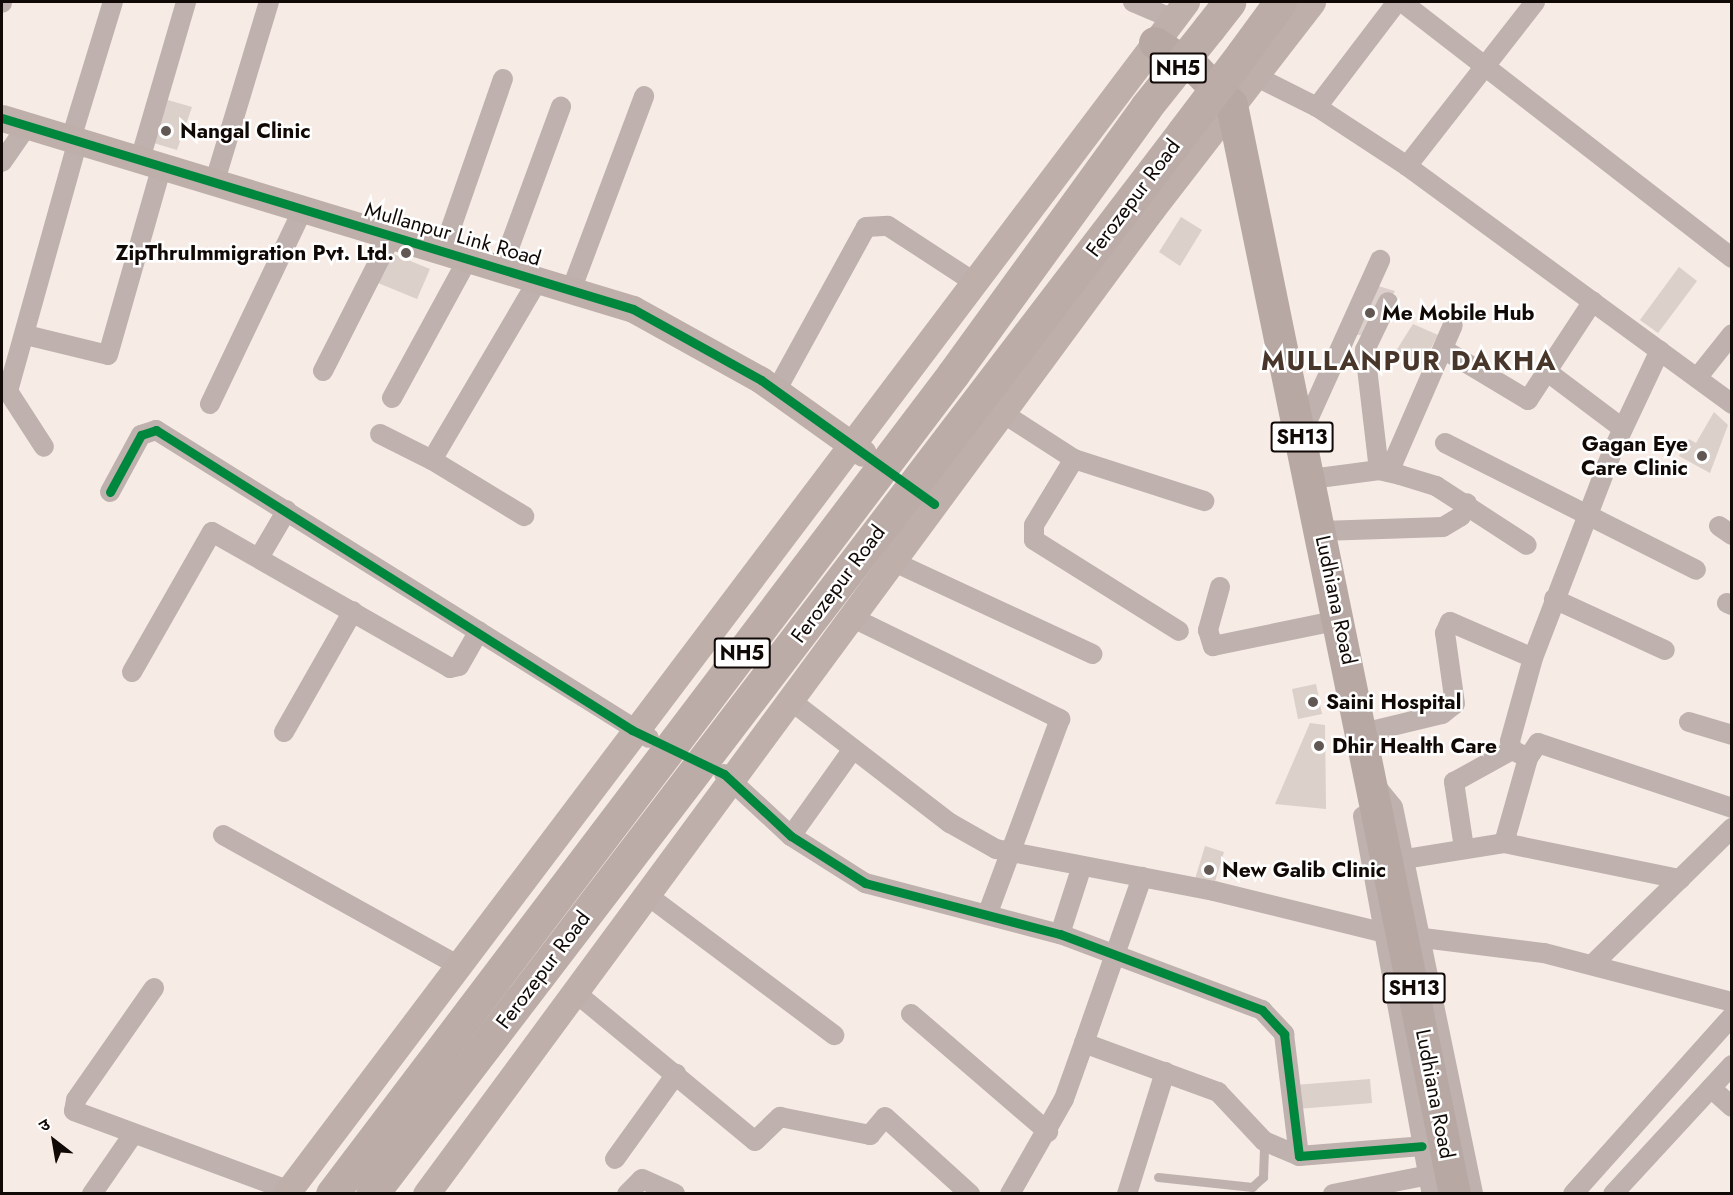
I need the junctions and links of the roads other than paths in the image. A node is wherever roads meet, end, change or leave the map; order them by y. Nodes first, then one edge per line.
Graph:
1 (113, 2) edge
2 (186, 2) edge
3 (269, 2) edge
4 (1133, 2) edge
5 (1229, 2) edge
6 (1280, 2) edge
7 (1312, 2) edge
8 (1397, 2) edge
9 (1402, 2) edge
10 (1535, 2) edge
11 (1171, 21) edge
12 (1249, 65) junction
13 (1486, 68) junction
14 (503, 79) dead end
15 (644, 96) dead end
16 (1232, 105) junction
17 (561, 107) dead end
18 (1317, 107) junction
19 (14, 122) edge
20 (75, 140) junction
21 (2, 162) edge
22 (150, 166) junction
23 (1407, 166) junction
24 (214, 184) junction
25 (303, 209) junction
26 (392, 235) junction
27 (444, 248) junction
28 (469, 257) junction
29 (1731, 258) edge
30 (1380, 260) dead end
31 (502, 267) junction
32 (538, 278) junction
33 (974, 282) junction
34 (572, 288) junction
35 (1593, 301) junction
36 (1388, 302) dead end
37 (1453, 325) dead end
38 (1731, 334) edge
39 (26, 335) junction
40 (1443, 348) junction
41 (1660, 350) junction
42 (323, 371) dead end
43 (1549, 373) junction
44 (1696, 378) junction
45 (5, 386) edge
46 (776, 391) junction
47 (392, 398) dead end
48 (210, 404) dead end
49 (1731, 404) edge
50 (1001, 412) junction
51 (1622, 428) junction
52 (1302, 433) junction
53 (380, 434) dead end
54 (1445, 443) dead end
55 (44, 447) dead end
56 (856, 449) junction
57 (1074, 459) junction
58 (432, 460) junction
59 (1384, 471) junction
60 (1311, 479) junction
61 (110, 492) dead end
62 (1204, 501) dead end
63 (1467, 503) junction
64 (287, 510) junction
65 (524, 516) dead end
66 (1586, 517) junction
67 (1322, 531) junction
68 (1527, 545) dead end
69 (260, 556) junction
70 (892, 561) junction
71 (1696, 570) dead end
72 (1220, 586) dead end
73 (1554, 599) junction
74 (353, 611) junction
75 (851, 617) junction
76 (1340, 620) junction
77 (1179, 631) dead end
78 (479, 632) junction
79 (1665, 650) dead end
80 (1092, 654) dead end
81 (1533, 658) junction
82 (132, 672) dead end
83 (790, 700) junction
84 (1689, 722) dead end
85 (284, 732) dead end
86 (1363, 733) junction
87 (640, 734) junction
88 (1731, 735) edge
89 (853, 749) junction
90 (1520, 754) junction
91 (728, 777) junction
92 (1373, 783) junction
93 (1731, 808) edge
94 (1731, 828) edge
95 (224, 834) dead end
96 (791, 836) junction
97 (1504, 843) junction
98 (1464, 849) junction
99 (1011, 852) junction
100 (1405, 859) junction
101 (1082, 866) junction
102 (1142, 876) junction
103 (1680, 879) junction
104 (647, 895) junction
105 (988, 913) junction
106 (1381, 932) junction
107 (1060, 934) junction
108 (1423, 938) junction
109 (1117, 956) junction
110 (458, 964) junction
111 (1592, 965) junction
112 (154, 988) dead end
113 (576, 993) junction
114 (1731, 1002) edge
115 (911, 1014) dead end
116 (1731, 1016) edge
117 (834, 1035) dead end
118 (1084, 1043) junction
119 (1731, 1065) edge
120 (1164, 1072) junction
121 (676, 1074) junction
122 (1710, 1088) junction
123 (1731, 1107) edge
124 (1048, 1132) junction
125 (132, 1136) junction
126 (1264, 1141) junction
127 (1422, 1146) junction
128 (1299, 1156) junction
129 (615, 1159) dead end
130 (1158, 1177) dead end
131 (1430, 1185) edge
132 (287, 1192) edge
133 (92, 1194) edge
134 (332, 1194) edge
135 (372, 1194) edge
136 (426, 1194) edge
137 (627, 1194) edge
138 (675, 1194) edge
139 (970, 1194) edge
140 (1010, 1194) edge
141 (1128, 1194) edge
142 (1333, 1194) edge
143 (1455, 1194) edge
144 (1473, 1194) edge
145 (1573, 1194) edge
146 (1613, 1194) edge

1 - 20 street
2 - 22 street
3 - 24 street
4 - 11 street
5 - 134 highway, NH5, bridge
6 - 12 highway, Ferozepur Road / NH5
7 - 12 main road
8 - 18 street
9 - 13 street
10 - 13 street
11 - 16 main road
11 - 33 main road
12 - 16 main road
12 - 18 street
12 - 135 highway, Ferozepur Road / NH5, bridge
13 - 23 street
13 - 29 street
14 - 27 street
15 - 34 street
16 - 50 main road
16 - 52 main road, Ludhiana Road / SH13
17 - 31 street
18 - 23 street
19 - 20 main road, Mullanpur Link Road
19 - 21 street
20 - 22 main road, Mullanpur Link Road
20 - 39 street
22 - 24 main road, Mullanpur Link Road
22 - 39 street
23 - 35 street
24 - 25 main road, Mullanpur Link Road
25 - 26 main road, Mullanpur Link Road
25 - 48 street
26 - 27 main road, Mullanpur Link Road
26 - 42 street
27 - 28 main road, Mullanpur Link Road
28 - 31 main road, Mullanpur Link Road
28 - 47 street
30 - 52 street
31 - 32 main road, Mullanpur Link Road
32 - 34 main road, Mullanpur Link Road
32 - 58 street
33 - 46 street
33 - 56 main road
34 - 46 main road, Mullanpur Link Road
35 - 41 street
35 - 43 street
36 - 59 street
37 - 40 street
38 - 44 street
39 - 45 street
40 - 43 street
40 - 59 street
41 - 44 street
41 - 51 street
43 - 51 street
44 - 49 street
45 - 55 street
46 - 56 main road, Mullanpur Link Road
50 - 57 street
50 - 70 main road
51 - 66 street
52 - 60 main road, Ludhiana Road / SH13
53 - 58 street
54 - 66 street
56 - 87 main road
57 - 62 street
57 - 77 street
58 - 65 street
59 - 60 street
59 - 63 street
60 - 67 main road, Ludhiana Road / SH13
61 - 64 street
63 - 67 street
63 - 68 street
64 - 69 street
64 - 78 street
66 - 71 street
66 - 73 street
67 - 76 main road, Ludhiana Road / SH13
69 - 74 street
69 - 82 street
70 - 75 main road
70 - 80 street
72 - 76 street
73 - 79 street
73 - 81 street
74 - 78 street
74 - 85 street
75 - 83 main road
75 - 99 street
76 - 86 main road, Ludhiana Road / SH13
78 - 87 street
81 - 86 street
81 - 90 street
83 - 89 street
83 - 91 main road
84 - 88 street
86 - 92 main road, Ludhiana Road / SH13
87 - 110 main road
89 - 96 street
89 - 99 street
90 - 93 street
90 - 97 street
90 - 98 street
91 - 96 street
91 - 104 main road
92 - 100 street
92 - 106 street
92 - 143 main road, Ludhiana Road / SH13
94 - 103 street
95 - 110 street
96 - 105 street
97 - 98 street
97 - 103 street
98 - 100 street
99 - 101 street
99 - 105 street
100 - 108 street
101 - 102 street
101 - 107 street
102 - 106 street
102 - 109 street
103 - 111 street
104 - 113 main road
104 - 117 street
105 - 107 street
106 - 127 street
107 - 109 street
108 - 111 street
108 - 144 street
109 - 118 street
109 - 128 street
110 - 132 main road
111 - 114 street
112 - 125 street
113 - 121 street
113 - 136 main road
115 - 124 street
116 - 145 street
118 - 120 street
118 - 124 street
119 - 122 street
120 - 126 street
120 - 141 street
121 - 129 street
121 - 139 street
122 - 123 street
122 - 146 street
124 - 140 street
125 - 132 street
125 - 133 street
126 - 128 street
126 - 130 lane
127 - 128 street
127 - 131 street
131 - 142 street
137 - 138 street

